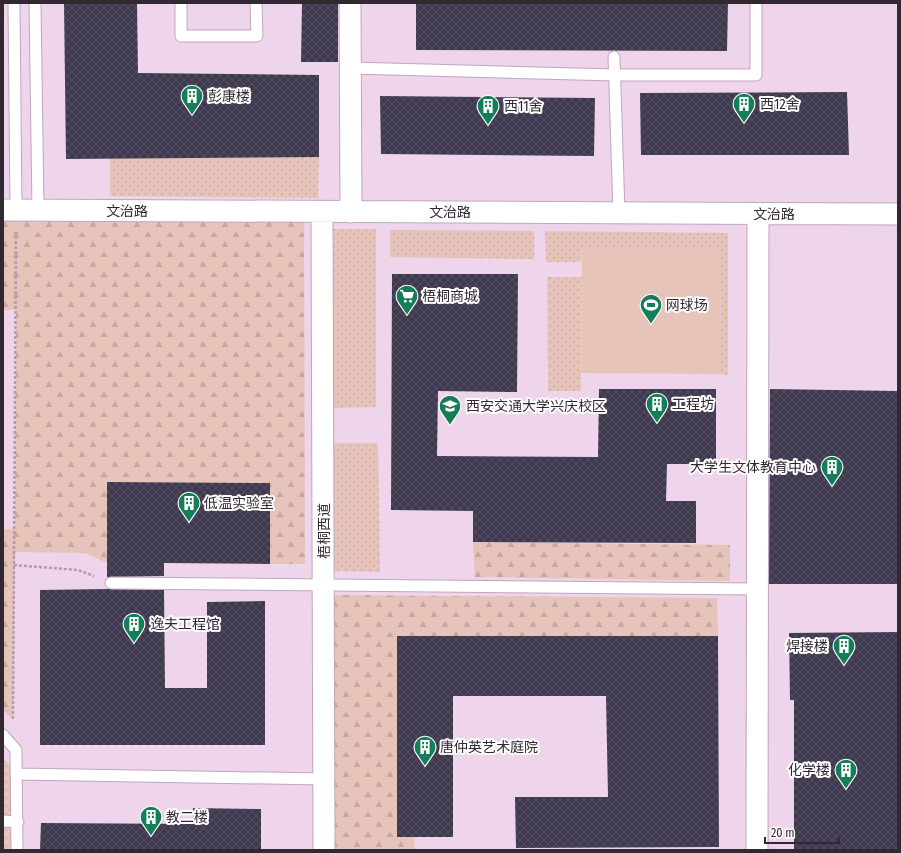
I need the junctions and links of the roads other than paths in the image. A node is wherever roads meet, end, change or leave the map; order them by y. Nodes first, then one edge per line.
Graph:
1 (14, 3) edge
2 (35, 3) edge
3 (181, 3) edge
4 (256, 3) edge
5 (350, 3) edge
6 (756, 3) edge
7 (614, 57) dead end
8 (351, 68) junction
9 (614, 75) junction
10 (9, 210) edge
11 (38, 210) junction
12 (322, 212) junction
13 (351, 212) junction
14 (619, 213) junction
15 (758, 214) junction
16 (898, 214) edge
17 (111, 582) road end
18 (324, 585) junction
19 (757, 589) junction
20 (3, 735) edge
21 (17, 774) junction
22 (324, 779) junction
23 (3, 821) edge
24 (18, 822) junction
25 (17, 850) edge
26 (324, 850) edge
27 (757, 850) edge

1 - 10 lane
2 - 11 lane
3 - 4 lane
5 - 8 street
6 - 9 lane
7 - 9 lane
8 - 9 lane
8 - 13 street
9 - 14 lane
10 - 11 street, 文治路
11 - 12 street, 文治路
12 - 13 street, 文治路
12 - 18 street, 梧桐西道
13 - 14 street, 文治路
14 - 15 street, 文治路
15 - 16 street, 文治路
15 - 19 street
17 - 18 lane
18 - 19 lane
18 - 22 street, 梧桐西道
19 - 27 street
20 - 21 lane
21 - 22 lane
21 - 24 lane
22 - 26 street, 梧桐西道
23 - 24 lane
24 - 25 lane

